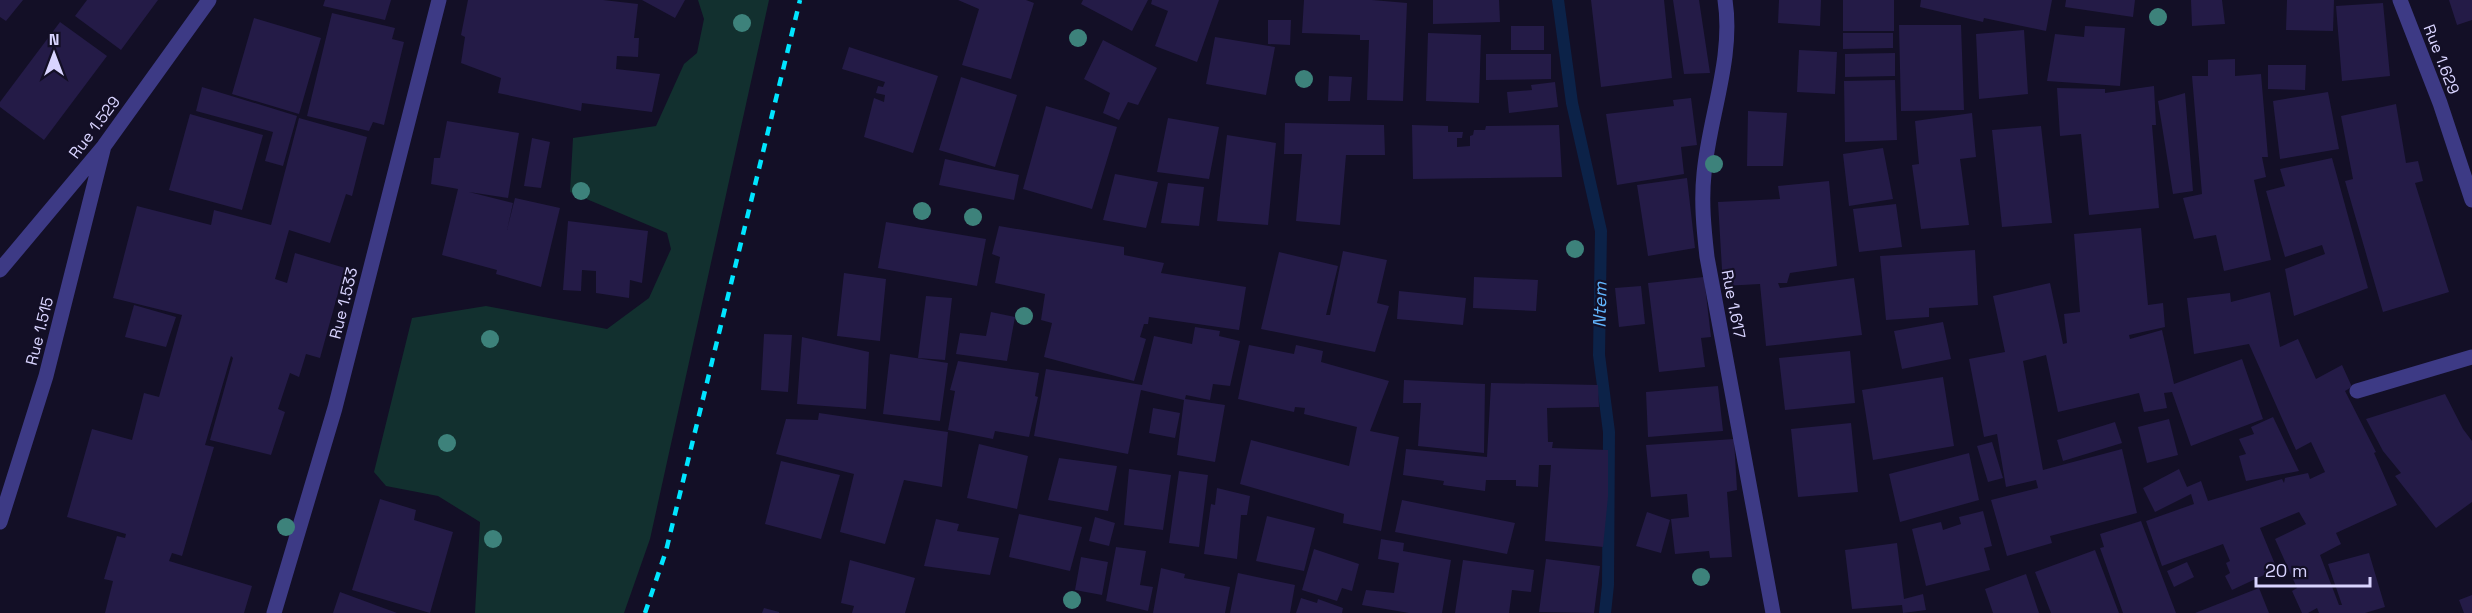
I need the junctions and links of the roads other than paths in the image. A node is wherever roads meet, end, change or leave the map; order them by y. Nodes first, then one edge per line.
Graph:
1 (209, 0) edge
2 (439, 0) edge
3 (1725, 0) edge
4 (2400, 0) edge
5 (105, 146) junction
6 (2472, 200) edge
7 (0, 270) edge
8 (2472, 357) edge
9 (2357, 391) dead end
10 (0, 522) edge
11 (274, 613) edge
12 (1773, 613) edge

1 - 5 street, Rue 1.529
2 - 11 street, Rue 1.533
3 - 12 street, Rue 1.617
4 - 6 street, Rue 1.629
5 - 7 street, Rue 1.529
5 - 10 street, Rue 1.515
8 - 9 street

